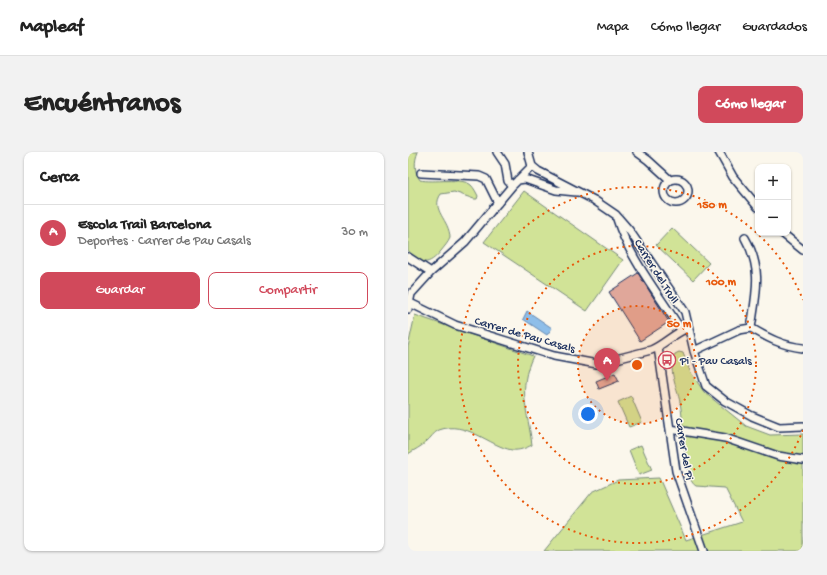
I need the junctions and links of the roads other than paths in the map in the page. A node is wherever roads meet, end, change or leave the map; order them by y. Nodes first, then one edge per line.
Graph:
1 (497, 152) edge
2 (528, 152) edge
3 (636, 152) edge
4 (719, 152) edge
5 (532, 166) junction
6 (421, 173) dead end
7 (518, 180) junction
8 (670, 180) dead end
9 (512, 186) junction
10 (580, 192) junction
11 (498, 203) junction
12 (755, 204) edge
13 (616, 215) junction
14 (786, 236) edge
15 (745, 238) dead end
16 (803, 250) edge
17 (408, 257) edge
18 (430, 272) junction
19 (408, 305) edge
20 (751, 328) junction
21 (684, 329) junction
22 (658, 347) junction
23 (803, 348) edge
24 (694, 351) junction
25 (803, 426) edge
26 (670, 429) junction
27 (803, 460) edge
28 (704, 551) edge

1 - 9 street
2 - 5 street
3 - 8 street
4 - 12 street
5 - 7 street
5 - 10 street, Carrer del Trull
6 - 11 street
7 - 9 street
7 - 10 street, Carrer del Trull
9 - 11 street
10 - 13 street, Carrer del Trull
11 - 18 street
13 - 21 street, Carrer del Trull
13 - 21 street, Carrer del Trull
14 - 16 street
15 - 20 street
17 - 18 street
18 - 19 street
19 - 22 street, Carrer de Pau Casals
20 - 23 street
20 - 24 street
21 - 22 street, Carrer de Pau Casals
21 - 24 street, Carrer del Trull
22 - 26 street, Carrer del Pi
24 - 25 street, Carrer del Trull
26 - 27 street
26 - 28 street, Carrer del Pi

